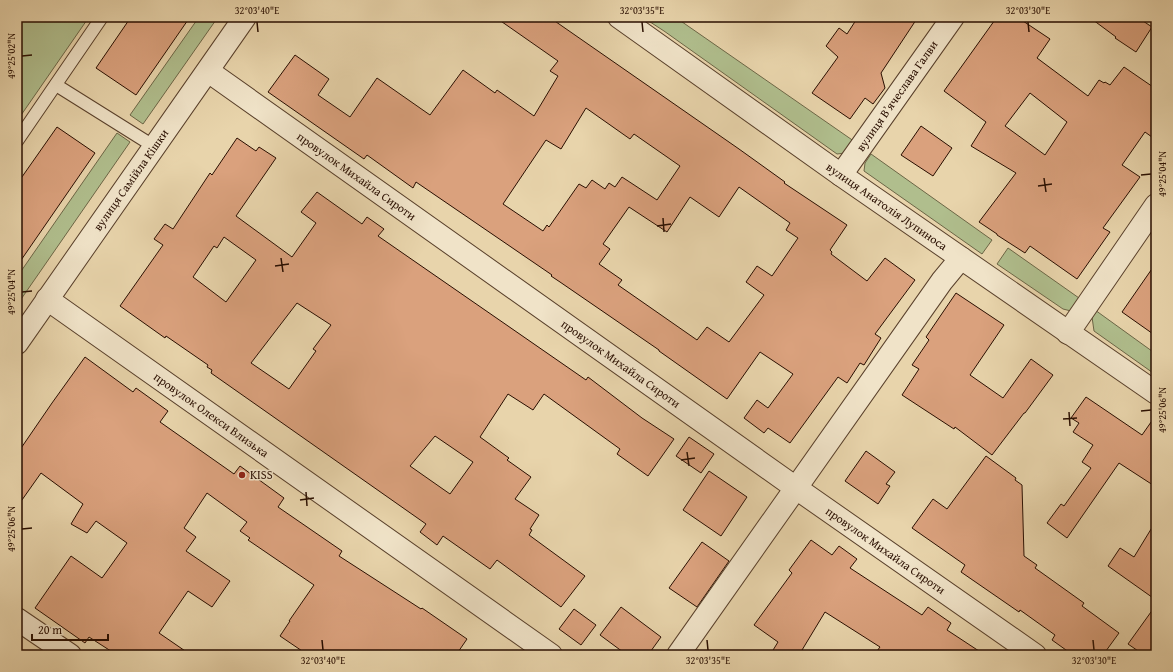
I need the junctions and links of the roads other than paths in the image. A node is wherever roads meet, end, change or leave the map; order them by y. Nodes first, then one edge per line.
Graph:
1 (102, 17) edge
2 (245, 17) edge
3 (953, 17) edge
4 (621, 18) edge
5 (208, 71) junction
6 (56, 85) junction
7 (17, 141) edge
8 (155, 146) junction
9 (841, 175) junction
10 (1156, 205) edge
11 (961, 258) junction
12 (47, 299) junction
13 (1068, 333) junction
14 (17, 343) edge
15 (1156, 393) edge
16 (796, 488) junction
17 (17, 619) edge
18 (70, 655) edge
19 (551, 655) edge
20 (678, 655) edge
21 (1035, 655) edge

1 - 6 lane
2 - 5 street, вулиця Самійла Кішки
3 - 9 street, вулиця Вʼячеслава Галви
4 - 9 street, вулиця Анатолія Лупиноса
5 - 8 street, вулиця Самійла Кішки
5 - 16 street, провулок Михайла Сироти
6 - 7 lane
6 - 8 lane
8 - 12 street, вулиця Самійла Кішки
9 - 11 street, вулиця Анатолія Лупиноса
10 - 13 street
11 - 13 street, вулиця Анатолія Лупиноса
11 - 16 street
12 - 14 street, вулиця Самійла Кішки
12 - 19 street, провулок Олекси Влизька
13 - 15 street, вулиця Анатолія Лупиноса
16 - 20 street
16 - 21 street, провулок Михайла Сироти
17 - 18 street

